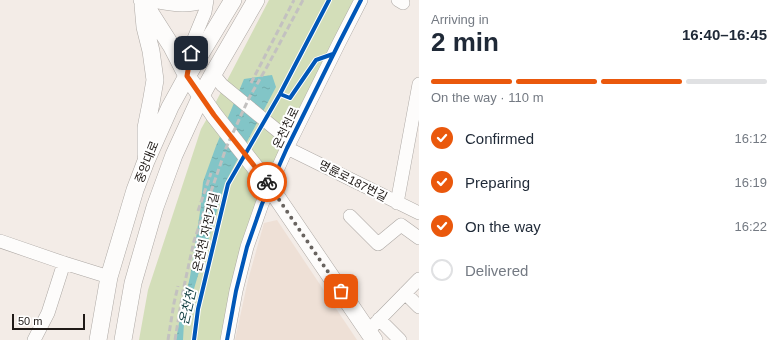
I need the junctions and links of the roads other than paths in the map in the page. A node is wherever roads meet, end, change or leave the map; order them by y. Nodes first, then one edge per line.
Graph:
1 (202, 0) edge
2 (208, 0) edge
3 (233, 0) edge
4 (256, 0) edge
5 (361, 0) edge
6 (156, 1) edge
7 (213, 74) junction
8 (187, 76) junction
9 (418, 91) edge
10 (201, 96) junction
11 (414, 132) edge
12 (286, 141) junction
13 (146, 162) junction
14 (267, 183) junction
15 (397, 202) junction
16 (419, 213) edge
17 (350, 216) dead end
18 (419, 238) edge
19 (0, 241) edge
20 (64, 263) junction
21 (109, 277) junction
22 (419, 279) edge
23 (405, 293) junction
24 (419, 307) edge
25 (380, 319) junction
26 (371, 335) edge
27 (34, 340) edge
28 (98, 340) edge
29 (123, 340) edge
30 (227, 340) edge
31 (400, 340) edge

1 - 6 main road
2 - 8 street
3 - 8 main road, 중앙대로
4 - 7 main road, 중앙대로
5 - 12 street, 온천천로
6 - 8 main road
6 - 13 main road
7 - 10 main road, 중앙대로
7 - 12 street, 명륜로187번길
8 - 10 main road
8 - 13 main road, 중앙대로
9 - 11 street
10 - 14 main road
10 - 29 main road, 중앙대로
11 - 15 street
12 - 14 street, 온천천로
12 - 15 street, 명륜로187번길
13 - 21 main road, 중앙대로
14 - 26 main road
14 - 30 street, 온천천로
15 - 16 street, 명륜로187번길
17 - 18 street
19 - 20 street
20 - 21 street
20 - 27 street
21 - 28 main road, 중앙대로
22 - 23 street
23 - 24 street
23 - 25 street
25 - 26 street
25 - 31 street

